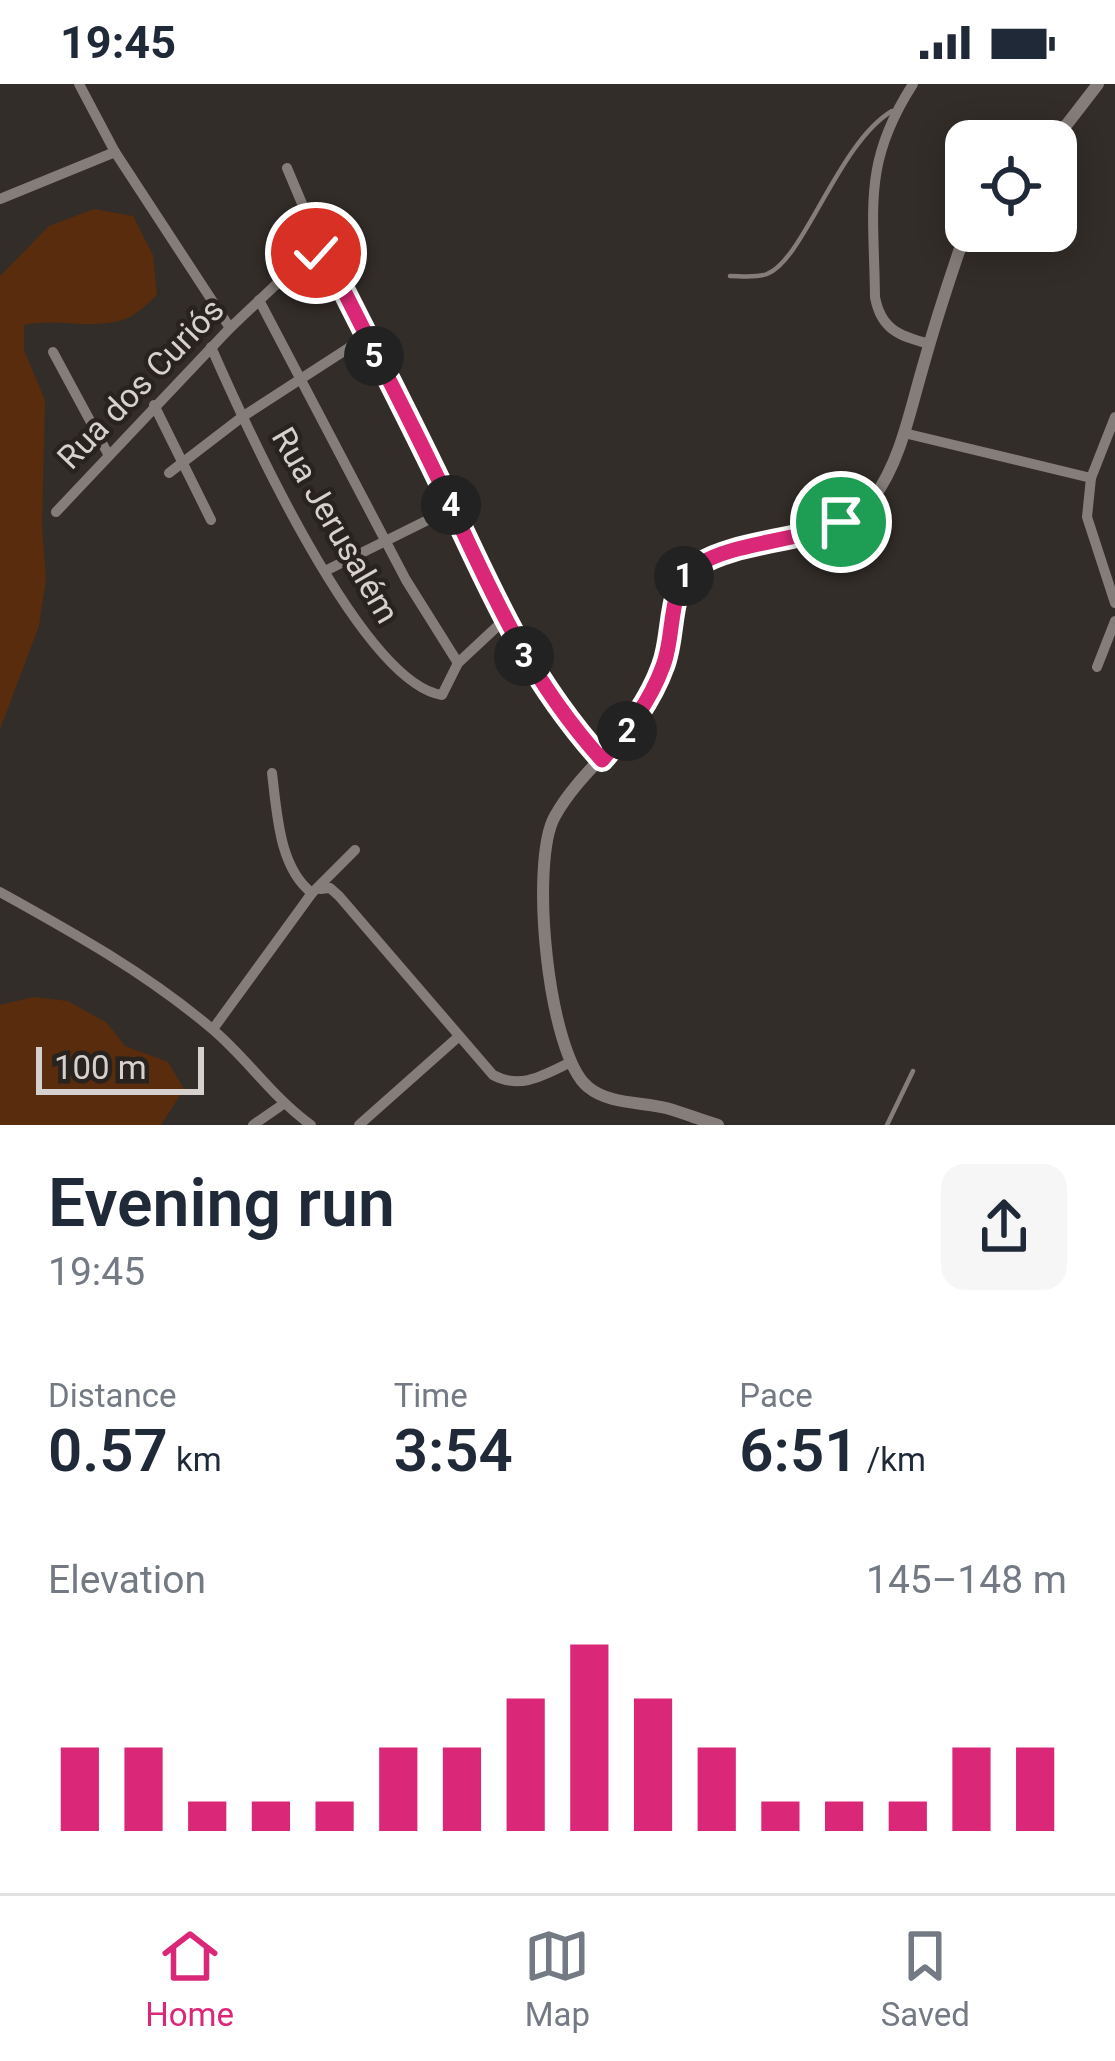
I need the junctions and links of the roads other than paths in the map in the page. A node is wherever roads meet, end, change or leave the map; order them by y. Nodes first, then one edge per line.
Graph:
1 (79, 84) edge
2 (913, 84) edge
3 (1098, 84) edge
4 (897, 109) junction
5 (1070, 120) edge
6 (115, 152) junction
7 (286, 168) dead end
8 (0, 199) edge
9 (322, 251) junction
10 (959, 252) edge
11 (730, 276) dead end
12 (259, 300) junction
13 (230, 328) junction
14 (364, 338) junction
15 (929, 344) junction
16 (211, 347) junction
17 (52, 352) dead end
18 (299, 379) junction
19 (154, 405) junction
20 (1115, 417) edge
21 (242, 418) junction
22 (904, 434) junction
23 (108, 454) junction
24 (184, 460) junction
25 (170, 472) dead end
26 (1091, 478) junction
27 (452, 508) junction
28 (56, 512) dead end
29 (212, 520) dead end
30 (386, 539) junction
31 (325, 571) junction
32 (1115, 602) edge
33 (503, 621) junction
34 (1115, 621) edge
35 (458, 663) junction
36 (1097, 667) dead end
37 (602, 760) junction
38 (272, 773) dead end
39 (355, 850) dead end
40 (316, 891) junction
41 (0, 892) edge
42 (213, 1029) junction
43 (458, 1038) junction
44 (571, 1062) junction
45 (913, 1071) dead end
46 (283, 1105) junction
47 (253, 1125) edge
48 (293, 1125) edge
49 (310, 1125) edge
50 (359, 1125) edge
51 (718, 1125) edge
52 (887, 1125) edge

1 - 6 street
2 - 4 street
3 - 5 street
4 - 11 lane
4 - 15 street
6 - 8 street
6 - 13 street
7 - 9 street
9 - 12 street, Rua dos Curiós
9 - 14 street
10 - 15 street
12 - 13 street, Rua dos Curiós
12 - 18 street
13 - 16 street, Rua dos Curiós
14 - 18 street
14 - 27 street
15 - 22 street
16 - 19 street, Rua dos Curiós
16 - 21 street, Rua Jerusalém
17 - 23 street
18 - 21 street
18 - 30 street
19 - 23 street, Rua dos Curiós
19 - 24 street
20 - 26 street
21 - 24 street
21 - 31 street, Rua Jerusalém
22 - 26 street
22 - 37 street
23 - 28 street, Rua dos Curiós
24 - 25 street
24 - 29 street
26 - 32 street
27 - 30 street
27 - 33 street
30 - 31 street
30 - 35 street
31 - 35 street, Rua Jerusalém
33 - 35 street
33 - 37 street
34 - 36 street
37 - 44 street
38 - 40 street
39 - 40 street
40 - 42 street
40 - 43 street
41 - 42 street
42 - 46 street
43 - 44 street
43 - 50 street
44 - 51 street
45 - 52 lane
46 - 47 street
46 - 48 street
46 - 49 street

